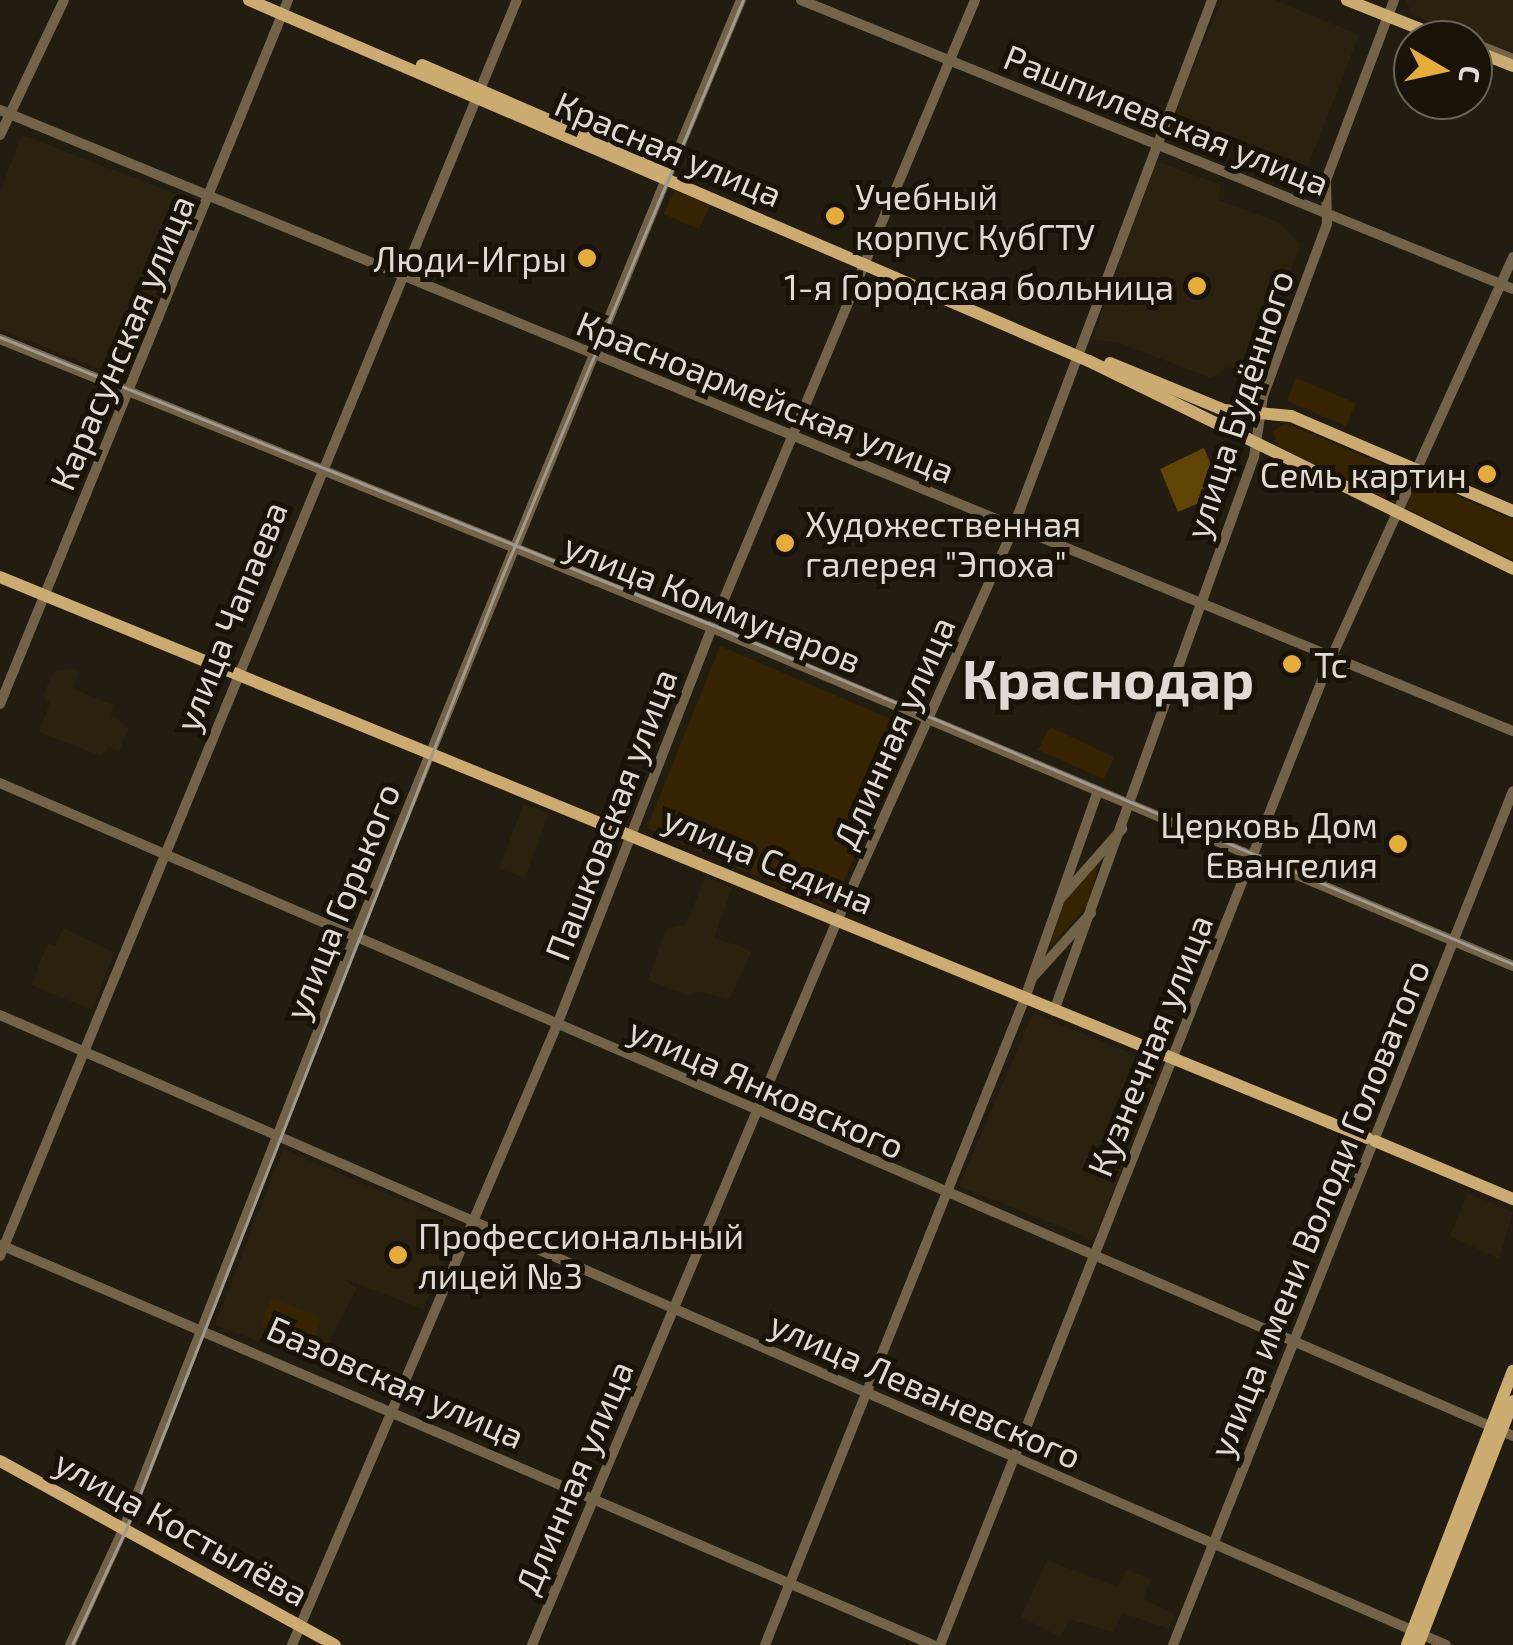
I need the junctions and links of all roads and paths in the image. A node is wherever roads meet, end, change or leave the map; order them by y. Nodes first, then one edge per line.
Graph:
1 (64, 0) edge
2 (249, 0) edge
3 (268, 0) edge
4 (517, 0) edge
5 (740, 0) edge
6 (801, 0) edge
7 (975, 0) edge
8 (1212, 0) edge
9 (1347, 0) edge
10 (1362, 0) edge
11 (285, 7) edge
12 (1390, 9) edge
13 (1416, 20) edge
14 (951, 60) junction
15 (480, 94) junction
16 (0, 110) edge
17 (14, 116) junction
18 (0, 135) edge
19 (1153, 146) junction
20 (667, 175) junction
21 (212, 196) junction
22 (1328, 215) junction
23 (1513, 258) edge
24 (869, 263) junction
25 (398, 276) junction
26 (1500, 284) junction
27 (1513, 289) edge
28 (0, 340) edge
29 (1079, 354) junction
30 (592, 356) junction
31 (1180, 391) junction
32 (130, 393) junction
33 (1174, 404) junction
34 (1259, 412) junction
35 (796, 436) junction
36 (1253, 443) junction
37 (318, 472) junction
38 (1421, 472) junction
39 (1513, 511) edge
40 (1396, 512) junction
41 (1014, 526) junction
42 (512, 550) junction
43 (1513, 569) edge
44 (0, 577) edge
45 (44, 594) junction
46 (1201, 602) junction
47 (712, 628) junction
48 (1332, 655) junction
49 (237, 674) junction
50 (0, 704) edge
51 (930, 722) junction
52 (1513, 731) edge
53 (430, 752) junction
54 (0, 783) edge
55 (1513, 792) edge
56 (1097, 793) junction
57 (1132, 808) junction
58 (1126, 824) junction
59 (635, 836) junction
60 (163, 853) junction
61 (1072, 855) junction
62 (1252, 859) junction
63 (1088, 865) junction
64 (1054, 907) junction
65 (1096, 907) junction
66 (837, 921) junction
67 (356, 937) junction
68 (1454, 942) junction
69 (1513, 966) edge
70 (1032, 979) junction
71 (1024, 998) junction
72 (1054, 1010) junction
73 (0, 1015) edge
74 (558, 1025) junction
75 (84, 1052) junction
76 (1174, 1059) junction
77 (755, 1114) junction
78 (279, 1134) junction
79 (1371, 1139) junction
80 (945, 1194) junction
81 (1513, 1199) edge
82 (472, 1219) junction
83 (1, 1249) edge
84 (1094, 1256) junction
85 (675, 1308) junction
86 (204, 1328) junction
87 (1295, 1340) junction
88 (1513, 1371) edge
89 (865, 1392) junction
90 (1513, 1401) edge
91 (390, 1407) junction
92 (1502, 1431) edge
93 (1014, 1458) junction
94 (0, 1461) edge
95 (594, 1499) junction
96 (124, 1528) junction
97 (1214, 1544) junction
98 (789, 1582) junction
99 (300, 1626) junction
100 (1415, 1639) edge
101 (70, 1645) edge
102 (292, 1645) edge
103 (335, 1645) edge
104 (532, 1645) edge
105 (765, 1645) edge
106 (936, 1645) edge
107 (1173, 1645) edge
108 (1446, 1645) edge

1 - 17 street
2 - 11 main road, Красная улица
3 - 11 main road, Красная улица
4 - 15 street, улица Чапаева
5 - 20 street, улица Горького
6 - 14 street, Рашпилевская улица
7 - 14 street, Пашковская улица
8 - 19 street, Длинная улица
9 - 12 main road
10 - 12 street
11 - 15 main road, Красная улица
11 - 21 street, Карасунская улица
12 - 13 street
12 - 22 street, улица Будённого
14 - 19 street, Рашпилевская улица
14 - 24 street, Пашковская улица
15 - 20 main road, Красная улица
15 - 25 street, улица Чапаева
16 - 17 street, Красноармейская улица
17 - 18 street
17 - 21 street, Красноармейская улица
19 - 22 street, Рашпилевская улица
19 - 29 street, Длинная улица
20 - 24 main road, Красная улица
20 - 30 street, улица Горького
21 - 25 street, Красноармейская улица
21 - 32 street, Карасунская улица
22 - 26 street, Рашпилевская улица
22 - 34 street, улица Будённого
23 - 26 street, Кузнечная улица
24 - 29 main road, Красная улица
24 - 35 street, Пашковская улица
25 - 30 street, Красноармейская улица
25 - 37 street, улица Чапаева
26 - 27 street, Рашпилевская улица
26 - 38 street, Кузнечная улица
28 - 32 street, улица Коммунаров
29 - 31 main road, Красная улица
29 - 33 main road, Красная улица
29 - 41 street, Длинная улица
30 - 35 street, Красноармейская улица
30 - 42 street, улица Горького
31 - 33 street
31 - 34 main road, Красная улица
32 - 37 street, улица Коммунаров
32 - 45 street, Карасунская улица
33 - 36 main road, Красная улица
34 - 36 street, улица Будённого
34 - 38 main road, Красная улица
35 - 41 street, Красноармейская улица
35 - 47 street, Пашковская улица
36 - 40 main road, Красная улица
36 - 46 street, улица Будённого
37 - 42 street, улица Коммунаров
37 - 49 street, улица Чапаева
38 - 39 main road, Красная улица
38 - 40 street, Кузнечная улица
40 - 43 main road, Красная улица
40 - 48 street, Кузнечная улица
41 - 46 street, Красноармейская улица
41 - 51 street, Длинная улица
42 - 47 street, улица Коммунаров
42 - 53 street, улица Горького
44 - 45 main road, улица Седина
45 - 49 main road, улица Седина
45 - 50 street, Карасунская улица
46 - 48 street, Красноармейская улица
46 - 57 street, улица Будённого
47 - 51 street, улица Коммунаров
47 - 59 street, Пашковская улица
48 - 52 street, Красноармейская улица
48 - 62 street, Кузнечная улица
49 - 53 main road, улица Седина
49 - 60 street, улица Чапаева
51 - 56 street, улица Коммунаров
51 - 66 street, Длинная улица
53 - 59 main road, улица Седина
53 - 67 street, улица Горького
54 - 60 street, улица Янковского
55 - 68 street, улица имени Володи Головатого
56 - 57 street, улица Коммунаров
56 - 61 street, улица Будённого
57 - 58 street, улица Будённого
57 - 62 street, улица Коммунаров
58 - 63 street, улица Будённого
58 - 65 street, улица Будённого
59 - 66 main road, улица Седина
59 - 74 street, Пашковская улица
60 - 67 street, улица Янковского
60 - 75 street, улица Чапаева
61 - 63 street
61 - 64 street, улица Будённого
62 - 68 street, улица Коммунаров
62 - 76 street, Кузнечная улица
63 - 64 street, улица Будённого
64 - 70 street, улица Будённого
65 - 70 street, улица Будённого
65 - 72 street, улица Будённого
66 - 71 main road, улица Седина
66 - 77 street, Длинная улица
67 - 74 street, улица Янковского
67 - 78 street, улица Горького
68 - 69 street, улица Коммунаров
68 - 79 street, улица имени Володи Головатого
70 - 71 street, улица Будённого
71 - 72 main road, улица Седина
71 - 80 street, улица Будённого
72 - 76 main road, улица Седина
73 - 75 street, улица Леваневского
74 - 77 street, улица Янковского
74 - 82 street, Пашковская улица
75 - 78 street, улица Леваневского
75 - 83 street, улица Чапаева
76 - 79 main road, улица Седина
76 - 84 street, Кузнечная улица
77 - 80 street, улица Янковского
77 - 85 street, Длинная улица
78 - 82 street, улица Леваневского
78 - 86 street, улица Горького
79 - 81 main road, улица Седина
79 - 87 street, улица имени Володи Головатого
80 - 84 street, улица Янковского
80 - 89 street, улица Будённого
82 - 85 street, улица Леваневского
82 - 91 street, Пашковская улица
83 - 86 street, Базовская улица
84 - 87 street, улица Янковского
84 - 93 street, Кузнечная улица
85 - 89 street, улица Леваневского
85 - 95 street, Длинная улица
86 - 91 street, Базовская улица
86 - 96 street, улица Горького
87 - 92 street, улица Янковского
87 - 97 street, улица имени Володи Головатого
88 - 92 main road
89 - 93 street, улица Леваневского
89 - 98 street, улица Будённого
90 - 92 main road
91 - 95 street, Базовская улица
91 - 99 street, Пашковская улица
92 - 100 main road
93 - 97 street, улица Леваневского
93 - 106 street, Кузнечная улица
94 - 96 main road, улица Костылёва
95 - 98 street, Базовская улица
95 - 104 street, Длинная улица
96 - 99 main road, улица Костылёва
96 - 101 street, улица Горького
97 - 100 street, улица Леваневского
97 - 107 street, улица имени Володи Головатого
98 - 105 street, улица Будённого
98 - 106 street, Базовская улица
99 - 102 street, Пашковская улица
99 - 103 main road, улица Костылёва
100 - 108 street, улица Леваневского

